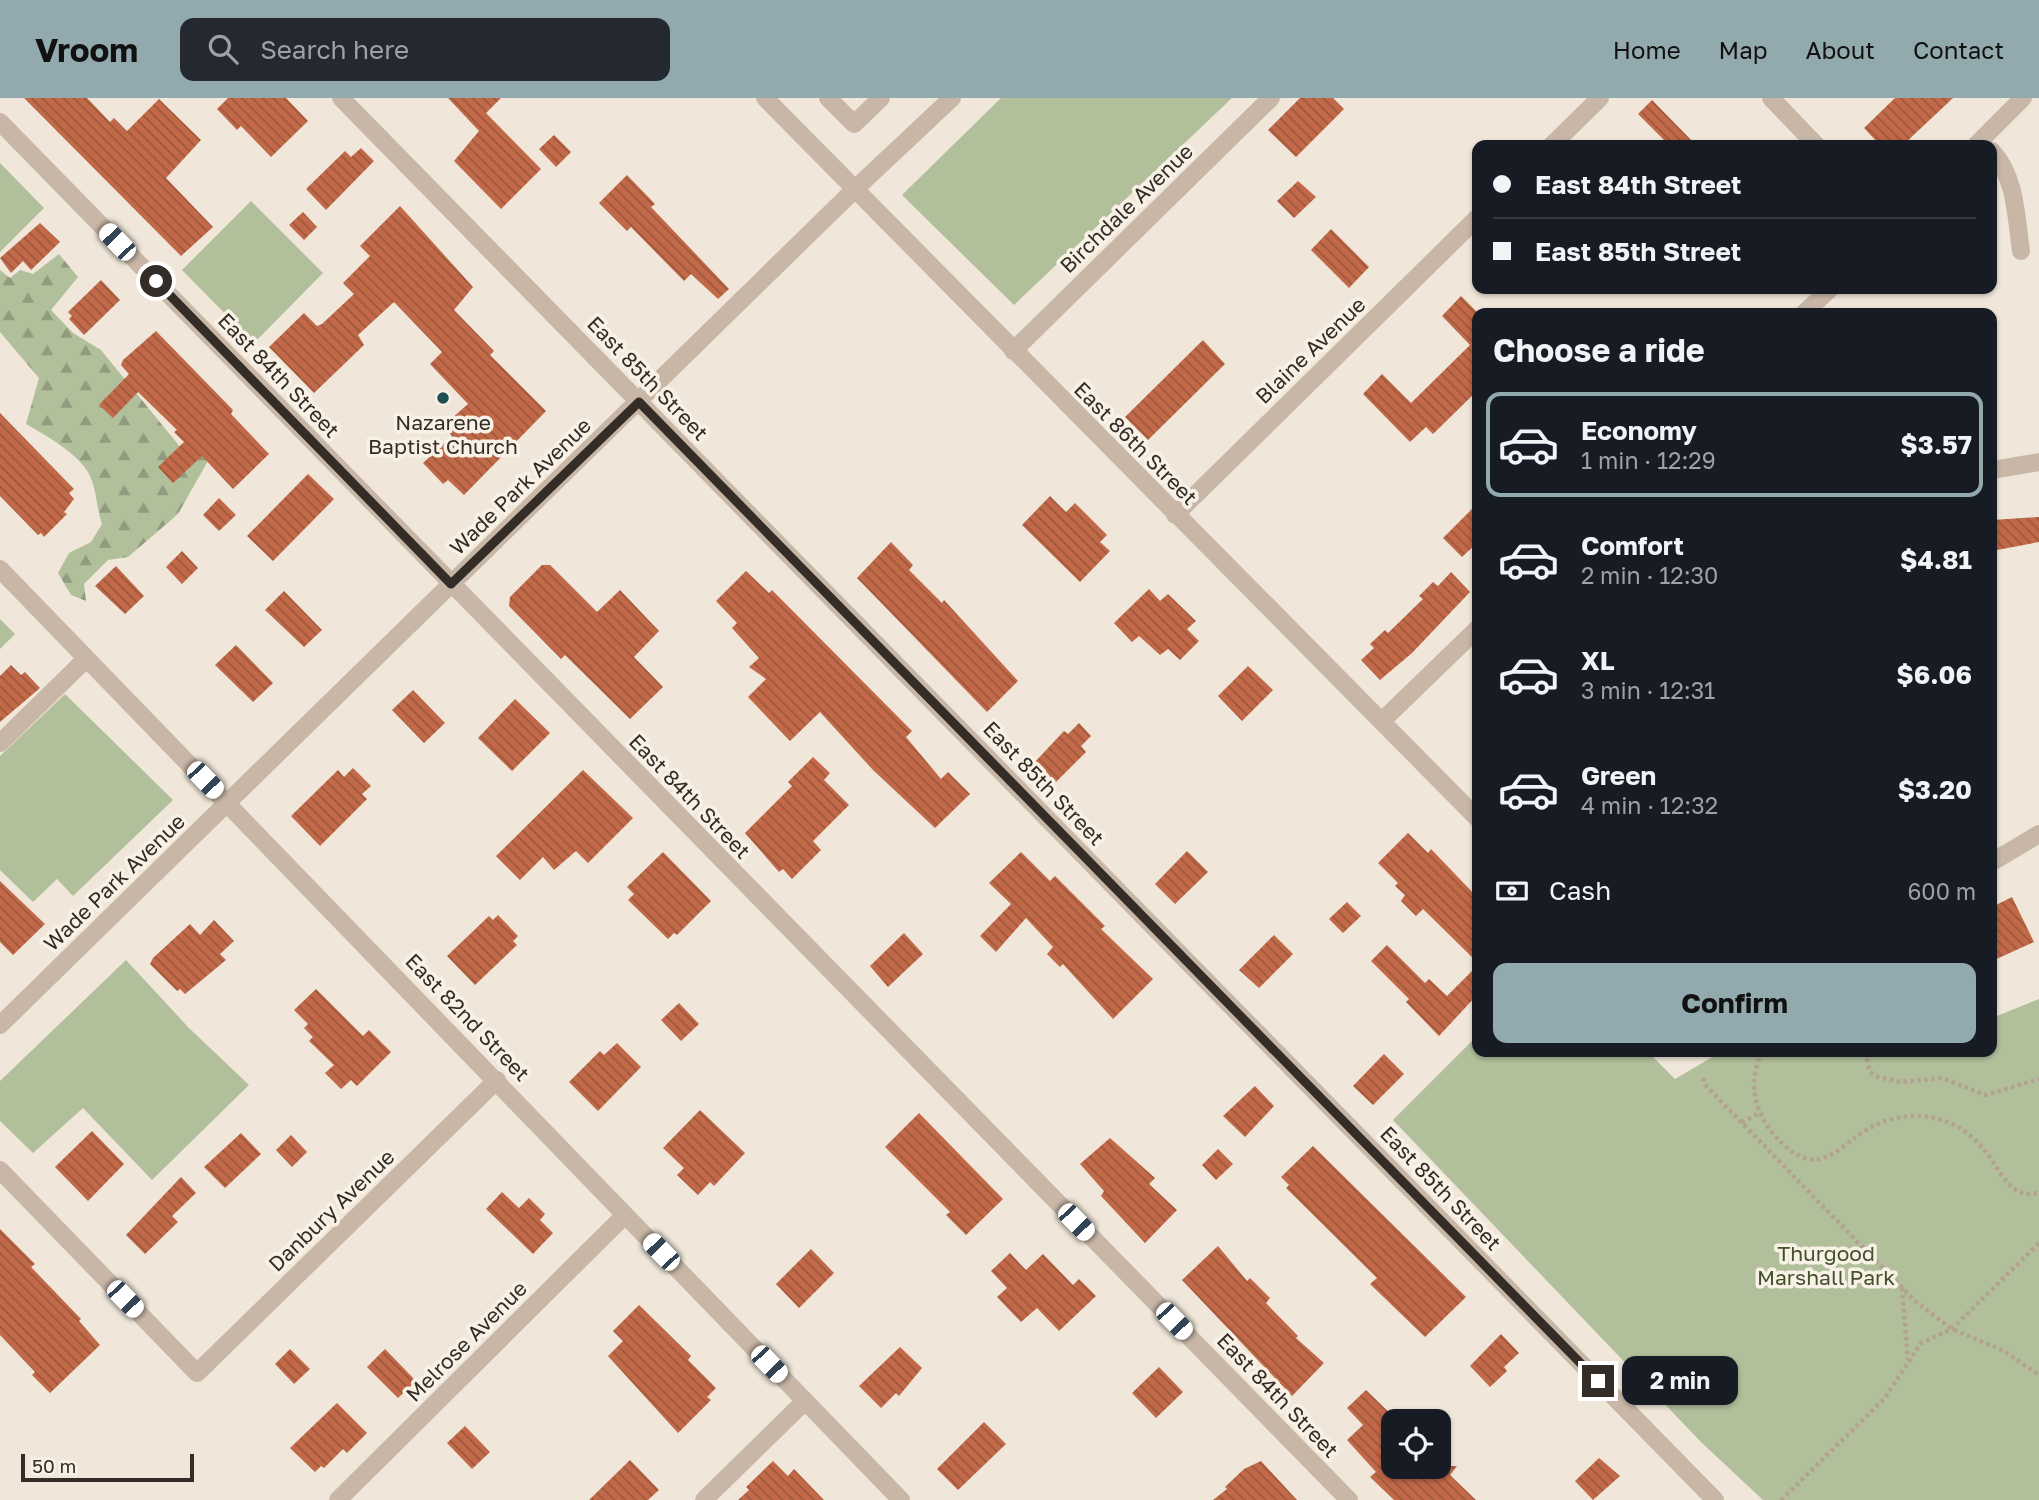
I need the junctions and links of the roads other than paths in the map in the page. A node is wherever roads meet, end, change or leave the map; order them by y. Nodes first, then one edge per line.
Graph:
1 (341, 98) edge
2 (765, 98) edge
3 (828, 98) edge
4 (881, 98) edge
5 (951, 98) edge
6 (1271, 98) edge
7 (1600, 98) edge
8 (1771, 98) edge
9 (2024, 98) edge
10 (0, 121) edge
11 (1557, 140) edge
12 (1811, 140) edge
13 (1988, 140) edge
14 (1997, 158) edge
15 (854, 190) junction
16 (1472, 223) edge
17 (2021, 251) dead end
18 (1825, 294) edge
19 (1809, 308) edge
20 (1013, 351) junction
21 (639, 402) junction
22 (2039, 462) edge
23 (1997, 469) edge
24 (1175, 515) junction
25 (0, 569) edge
26 (451, 584) junction
27 (1472, 634) edge
28 (86, 659) junction
29 (1383, 720) junction
30 (0, 743) edge
31 (229, 803) junction
32 (1472, 813) edge
33 (2039, 834) edge
34 (1997, 859) edge
35 (0, 1025) edge
36 (497, 1080) junction
37 (0, 1170) edge
38 (625, 1215) junction
39 (805, 1401) junction
40 (338, 1500) edge
41 (704, 1500) edge
42 (901, 1500) edge
43 (1349, 1500) edge
44 (1715, 1500) edge

1 - 21 street, East 85th Street
2 - 15 street, East 86th Street
3 - 4 street
5 - 15 street, Wade Park Avenue
6 - 20 street, Birchdale Avenue
7 - 11 street
8 - 12 street
9 - 13 street
10 - 26 street, East 84th Street
14 - 17 street
15 - 20 street, East 86th Street
15 - 21 street, Wade Park Avenue
16 - 24 street, Blaine Avenue
18 - 19 street
20 - 24 street, East 86th Street
21 - 26 street, Wade Park Avenue
21 - 44 street, East 85th Street
22 - 23 street
24 - 29 street, East 86th Street
25 - 28 street, East 82nd Street
26 - 31 street, Wade Park Avenue
26 - 43 street, East 84th Street
27 - 29 street
28 - 30 street
28 - 31 street, East 82nd Street
29 - 32 street, East 86th Street
31 - 35 street, Wade Park Avenue
31 - 36 street, East 82nd Street
33 - 34 street
36 - 37 street, Danbury Avenue
36 - 38 street, East 82nd Street
38 - 39 street, East 82nd Street
38 - 40 street, Melrose Avenue
39 - 41 street
39 - 42 street, East 82nd Street

